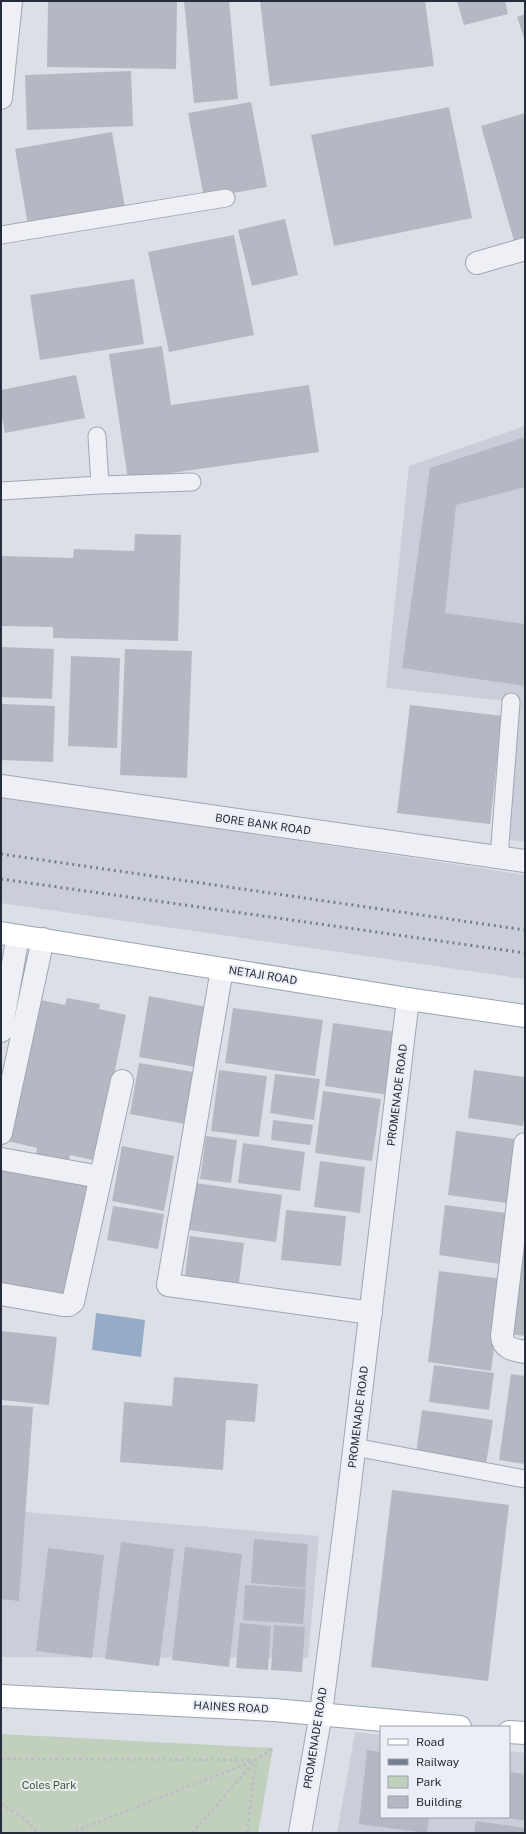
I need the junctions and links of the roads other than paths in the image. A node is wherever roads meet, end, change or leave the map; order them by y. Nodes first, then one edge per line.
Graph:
1 (11, 1) edge
2 (1, 98) edge
3 (226, 198) dead end
4 (1, 235) edge
5 (525, 249) edge
6 (477, 263) dead end
7 (97, 436) dead end
8 (192, 482) dead end
9 (100, 485) junction
10 (1, 491) edge
11 (511, 702) dead end
12 (1, 786) edge
13 (499, 857) junction
14 (525, 861) edge
15 (9, 934) edge
16 (43, 939) junction
17 (222, 969) junction
18 (5, 987) edge
19 (408, 999) junction
20 (525, 1016) edge
21 (1, 1031) edge
22 (122, 1081) dead end
23 (1, 1133) edge
24 (525, 1144) edge
25 (1, 1159) edge
26 (100, 1177) junction
27 (1, 1294) edge
28 (371, 1313) junction
29 (525, 1352) edge
30 (354, 1447) junction
31 (525, 1479) edge
32 (1, 1696) edge
33 (320, 1713) junction
34 (450, 1726) edge
35 (510, 1732) edge
36 (525, 1734) edge
37 (300, 1833) edge

1 - 2 street
3 - 4 lane
5 - 6 street
7 - 9 lane
8 - 9 lane
9 - 10 lane
11 - 13 lane
12 - 13 street, BORE BANK ROAD
13 - 14 street, BORE BANK ROAD
15 - 16 main road, NETAJI ROAD
15 - 18 street
16 - 17 main road, NETAJI ROAD
16 - 23 street
17 - 19 main road, NETAJI ROAD
17 - 28 street
18 - 21 street
19 - 20 main road, NETAJI ROAD
19 - 28 street, PROMENADE ROAD
22 - 26 street
24 - 29 street
25 - 26 street
26 - 27 street
28 - 30 street, PROMENADE ROAD
30 - 31 lane
30 - 33 street, PROMENADE ROAD
32 - 33 main road, HAINES ROAD
33 - 34 main road, HAINES ROAD
33 - 37 street, PROMENADE ROAD
35 - 36 main road

